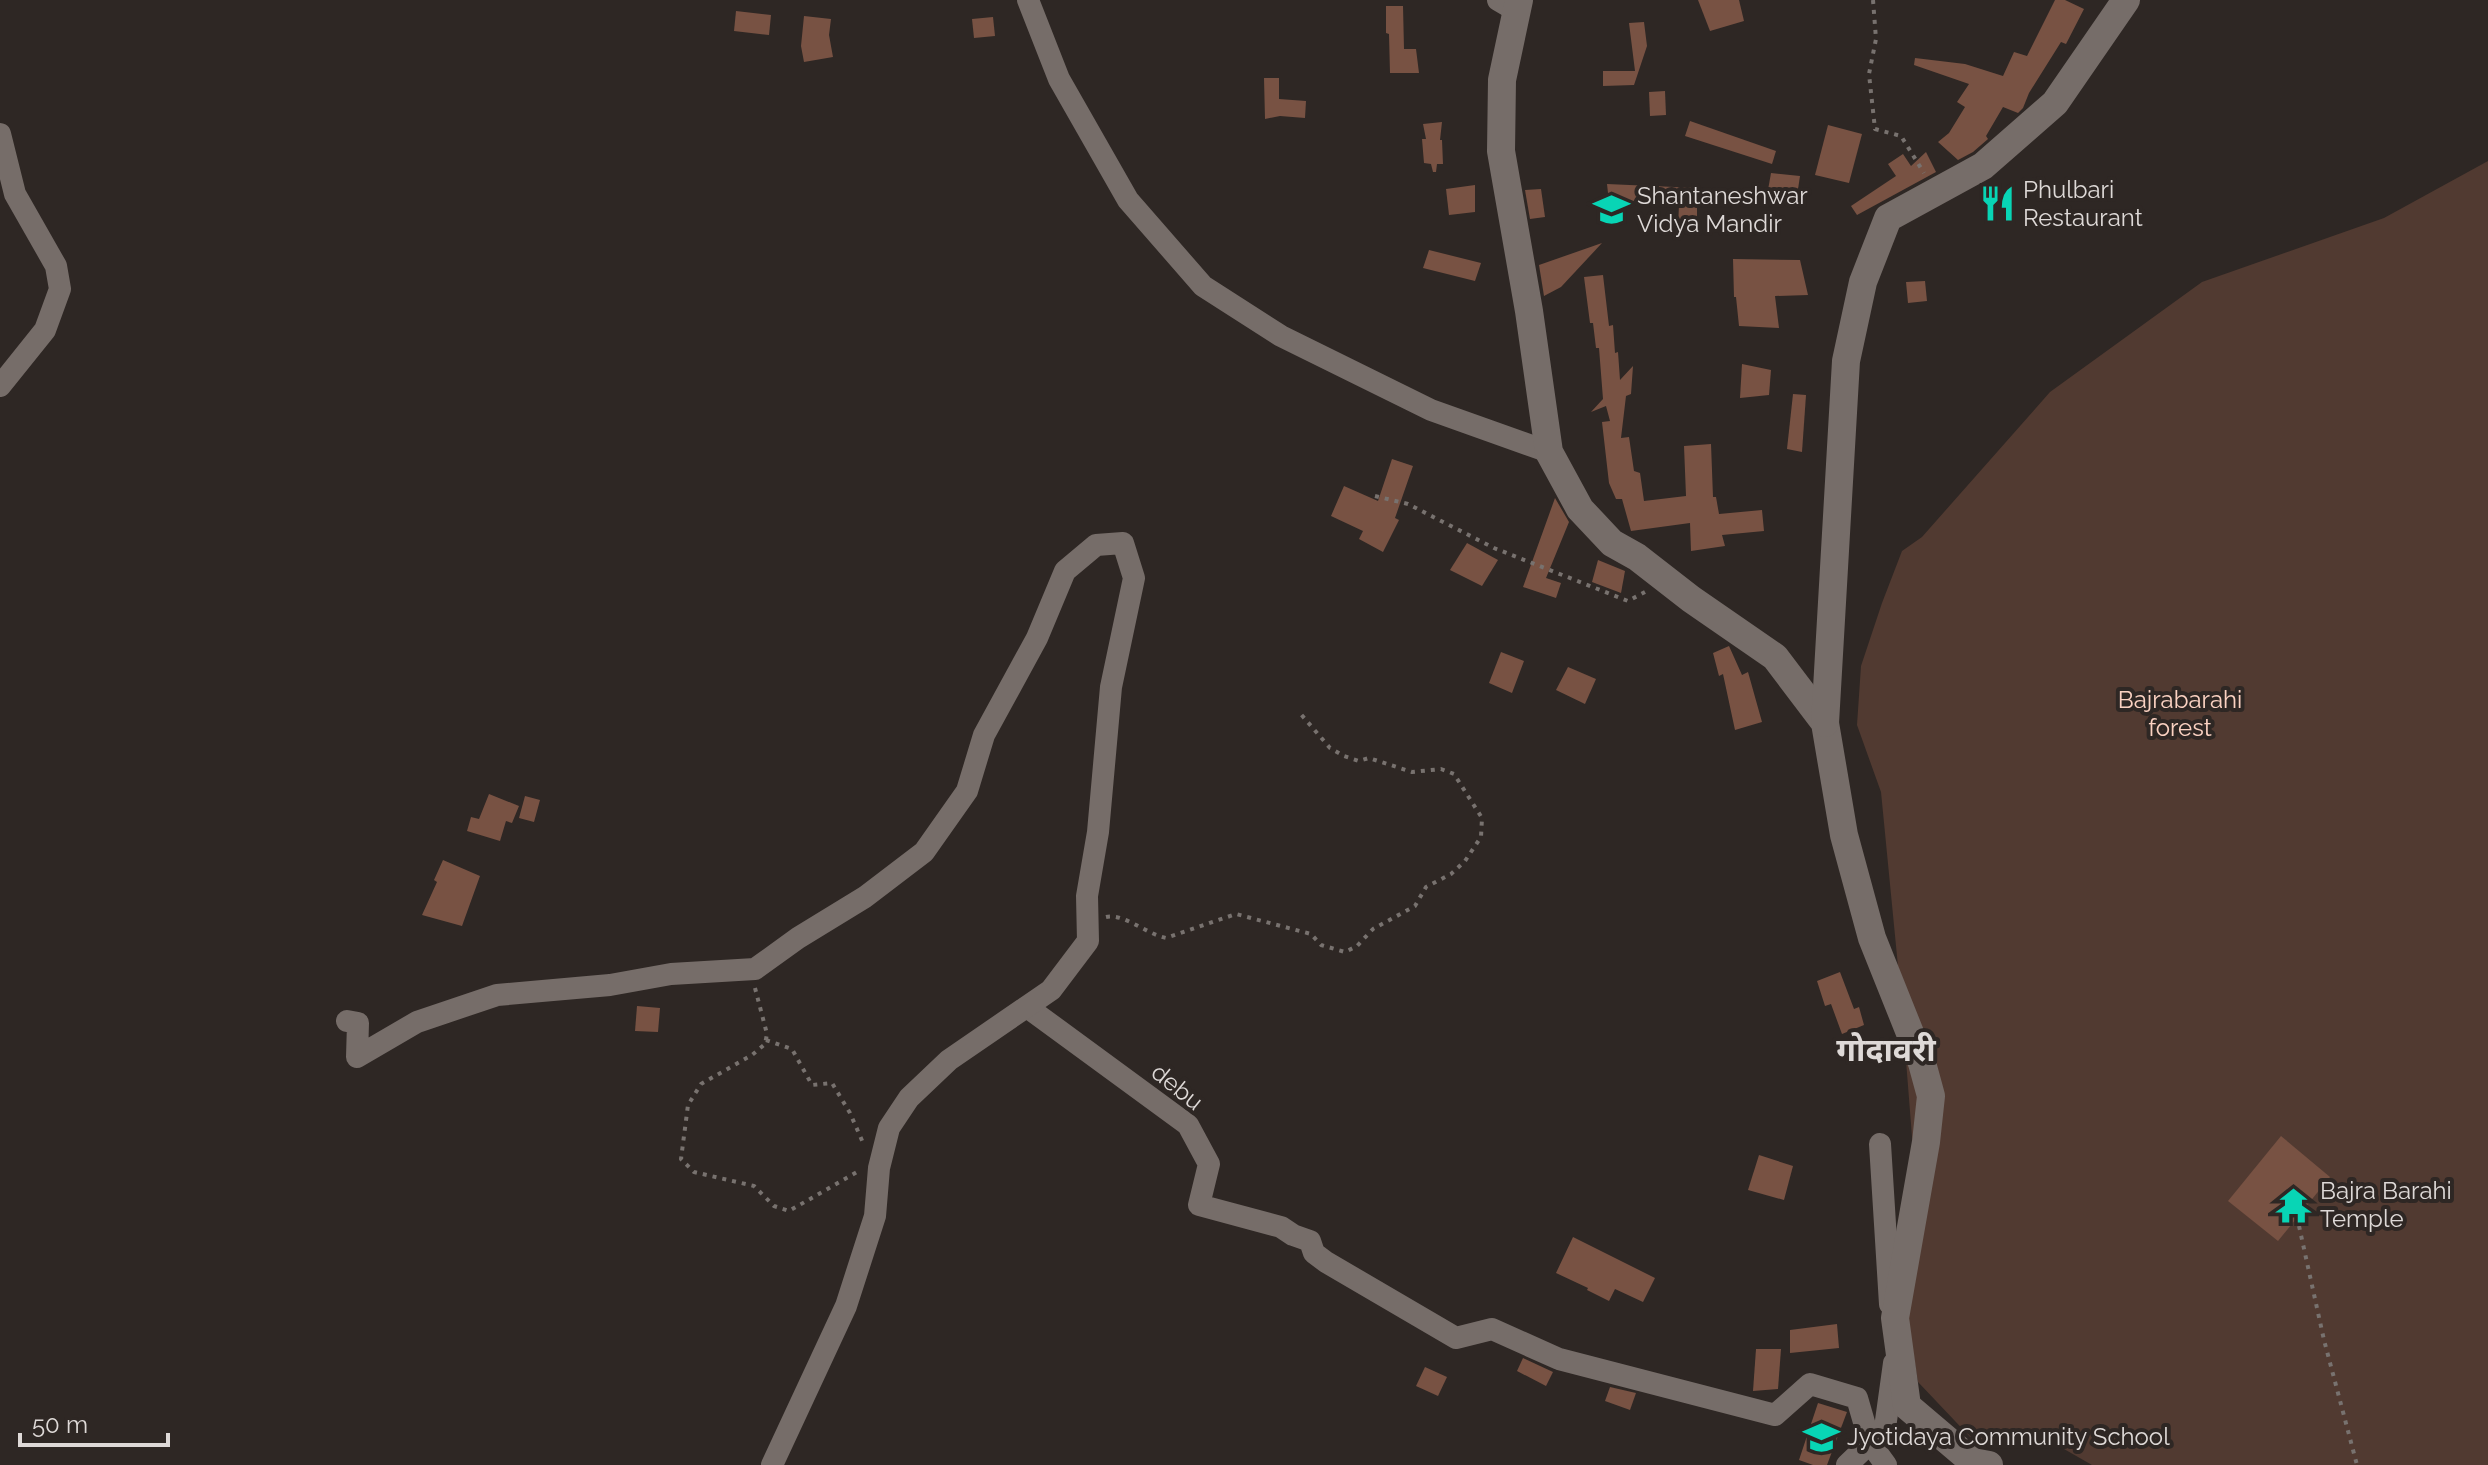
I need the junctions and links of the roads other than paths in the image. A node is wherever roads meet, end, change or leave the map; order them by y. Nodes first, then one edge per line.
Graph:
1 (1028, 0) edge
2 (2126, 0) edge
3 (1511, 3) edge
4 (0, 134) edge
5 (0, 386) edge
6 (1549, 452) junction
7 (1825, 723) junction
8 (1027, 1007) junction
9 (347, 1021) dead end
10 (1880, 1144) dead end
11 (1870, 1443) junction
12 (772, 1465) edge
13 (1847, 1465) edge
14 (1886, 1465) edge
15 (1989, 1465) edge

1 - 6 street
2 - 7 street
3 - 6 street
4 - 5 street
6 - 7 street
7 - 15 street
8 - 9 street
8 - 11 street, debu
8 - 12 street
10 - 11 street
11 - 13 street
11 - 14 street

